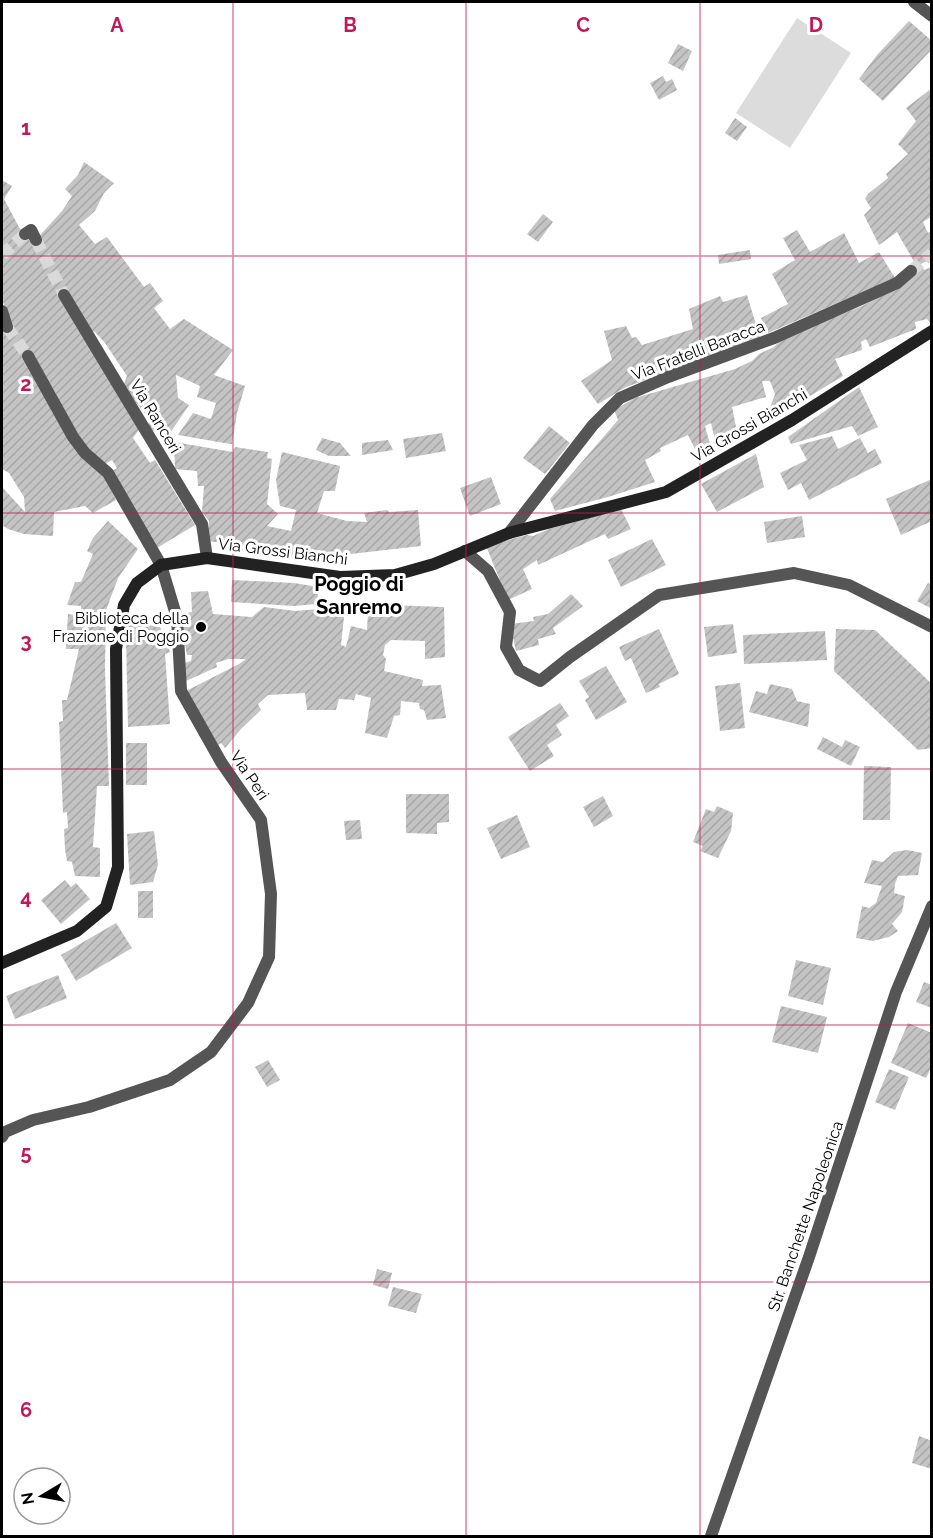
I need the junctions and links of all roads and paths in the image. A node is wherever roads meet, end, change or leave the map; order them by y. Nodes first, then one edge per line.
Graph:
1 (914, 2) edge
2 (932, 16) edge
3 (911, 271) tunnel mouth
4 (64, 295) tunnel mouth
5 (2, 310) edge
6 (7, 327) dead end
7 (932, 331) edge
8 (28, 356) tunnel mouth
9 (509, 533) junction
10 (465, 551) junction
11 (207, 558) junction
12 (161, 565) junction
13 (932, 627) edge
14 (932, 906) edge
15 (2, 963) edge
16 (2, 1137) edge
17 (711, 1536) edge

1 - 2 street
3 - 9 street, Via Fratelli Baracca
4 - 11 street, Via Ranceri
5 - 6 street
7 - 9 main road, Via Grossi Bianchi
8 - 12 street, Via Peri
9 - 10 main road, Via Grossi Bianchi
10 - 11 main road, Via Grossi Bianchi
10 - 13 street
11 - 12 main road, Via Grossi Bianchi
12 - 15 main road, Via Grossi Bianchi
12 - 16 street, Via Peri
14 - 17 street, Str. Banchette Napoleonica

